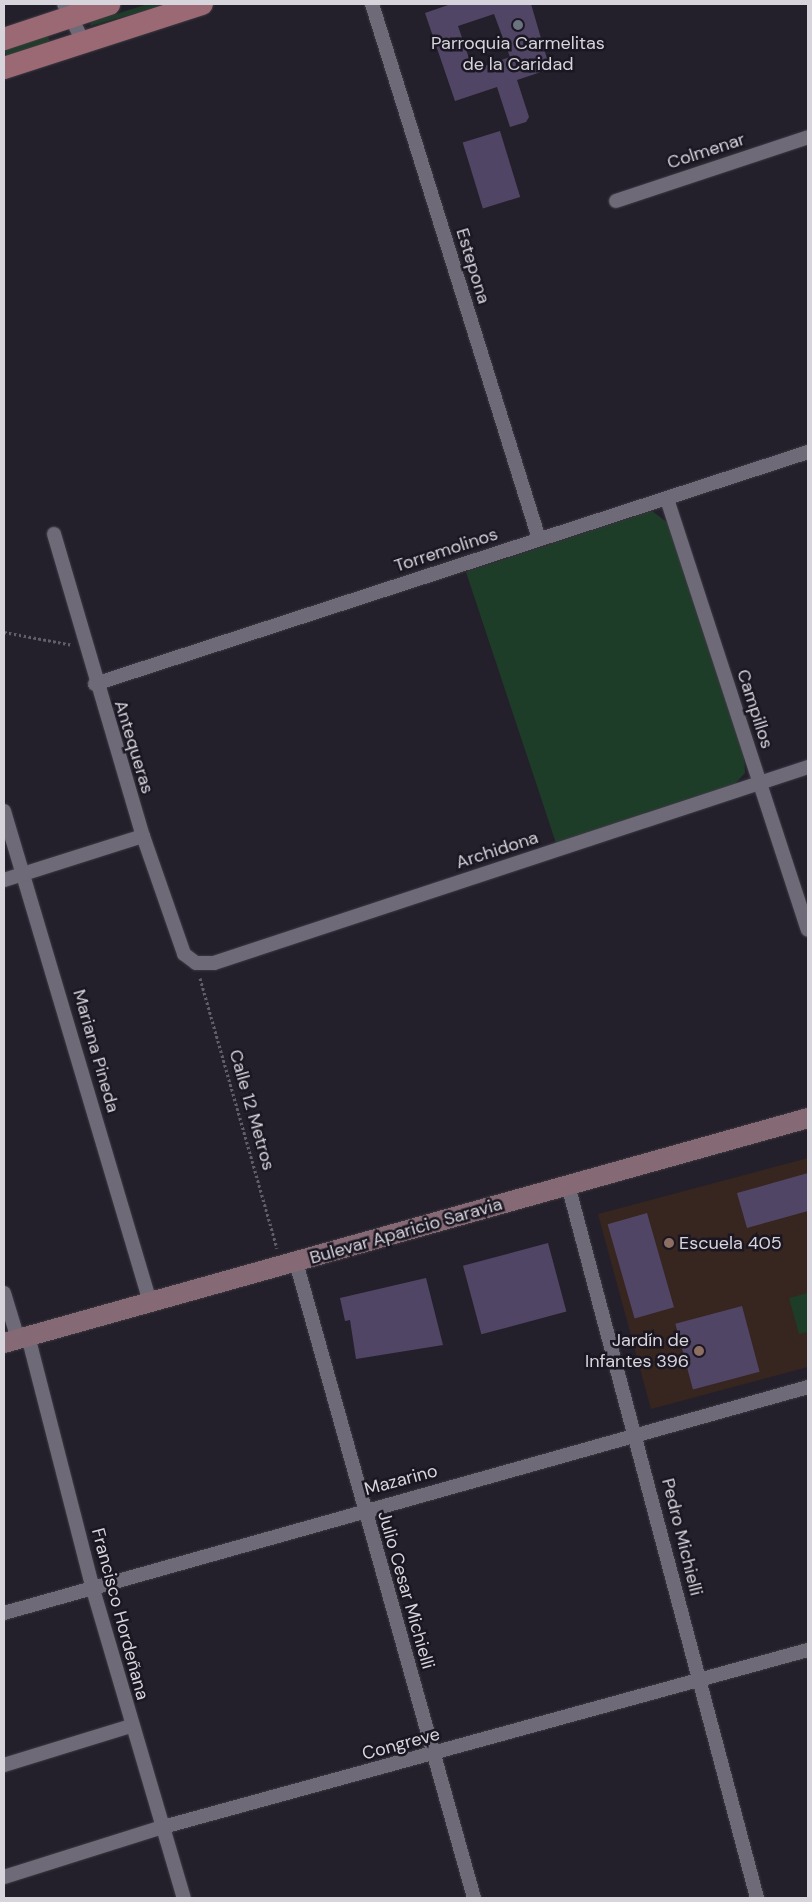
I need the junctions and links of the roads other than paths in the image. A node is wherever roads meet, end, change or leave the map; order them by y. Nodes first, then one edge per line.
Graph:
1 (109, 4) edge
2 (202, 4) edge
3 (372, 4) edge
4 (68, 10) edge
5 (4, 39) edge
6 (84, 43) junction
7 (4, 68) edge
8 (808, 137) edge
9 (616, 201) dead end
10 (808, 452) edge
11 (667, 499) junction
12 (54, 534) dead end
13 (539, 539) junction
14 (95, 684) junction
15 (808, 767) edge
16 (760, 783) junction
17 (4, 812) edge
18 (143, 836) junction
19 (24, 875) junction
20 (4, 880) edge
21 (808, 930) edge
22 (196, 963) joint
23 (808, 1118) edge
24 (568, 1185) junction
25 (289, 1264) junction
26 (5, 1297) edge
27 (150, 1302) junction
28 (17, 1340) edge
29 (808, 1387) edge
30 (636, 1435) junction
31 (364, 1510) junction
32 (92, 1586) junction
33 (4, 1613) edge
34 (808, 1650) edge
35 (699, 1681) junction
36 (131, 1726) junction
37 (433, 1754) junction
38 (4, 1765) edge
39 (162, 1827) junction
40 (4, 1877) edge
41 (184, 1898) edge
42 (474, 1898) edge
43 (757, 1898) edge

1 - 4 main road
2 - 6 main road
3 - 13 street, Estepona
4 - 5 main road
4 - 6 street
6 - 7 main road
8 - 9 street, Colmenar
10 - 11 street, Torremolinos
11 - 13 street, Torremolinos
11 - 16 street, Campillos
12 - 14 street, Antequeras
13 - 14 street, Torremolinos
14 - 18 street, Antequeras
15 - 16 street, Archidona
16 - 21 street, Campillos
16 - 22 street, Archidona
17 - 19 street, Mariana Pineda
18 - 19 street
18 - 22 street, Antequeras
19 - 20 street
19 - 27 street, Mariana Pineda
23 - 24 street, Bulevar Aparicio Saravia
24 - 25 street, Bulevar Aparicio Saravia
24 - 30 street, Pedro Michielli
25 - 27 street, Bulevar Aparicio Saravia
25 - 31 street, Julio Cesar Michielli
26 - 28 street, Francisco Hordeñana
27 - 28 street, Bulevar Aparicio Saravia
28 - 32 street, Francisco Hordeñana
29 - 30 street, Mazarino
30 - 31 street, Mazarino
30 - 35 street, Pedro Michielli
31 - 32 street, Mazarino
31 - 37 street, Julio Cesar Michielli
32 - 33 street, Mazarino
32 - 36 street, Francisco Hordeñana
34 - 35 street, Congreve
35 - 37 street, Congreve
35 - 43 street, Pedro Michielli
36 - 38 street
36 - 39 street, Francisco Hordeñana
37 - 39 street, Congreve
37 - 42 street, Julio Cesar Michielli
39 - 40 street, Congreve
39 - 41 street, Francisco Hordeñana

